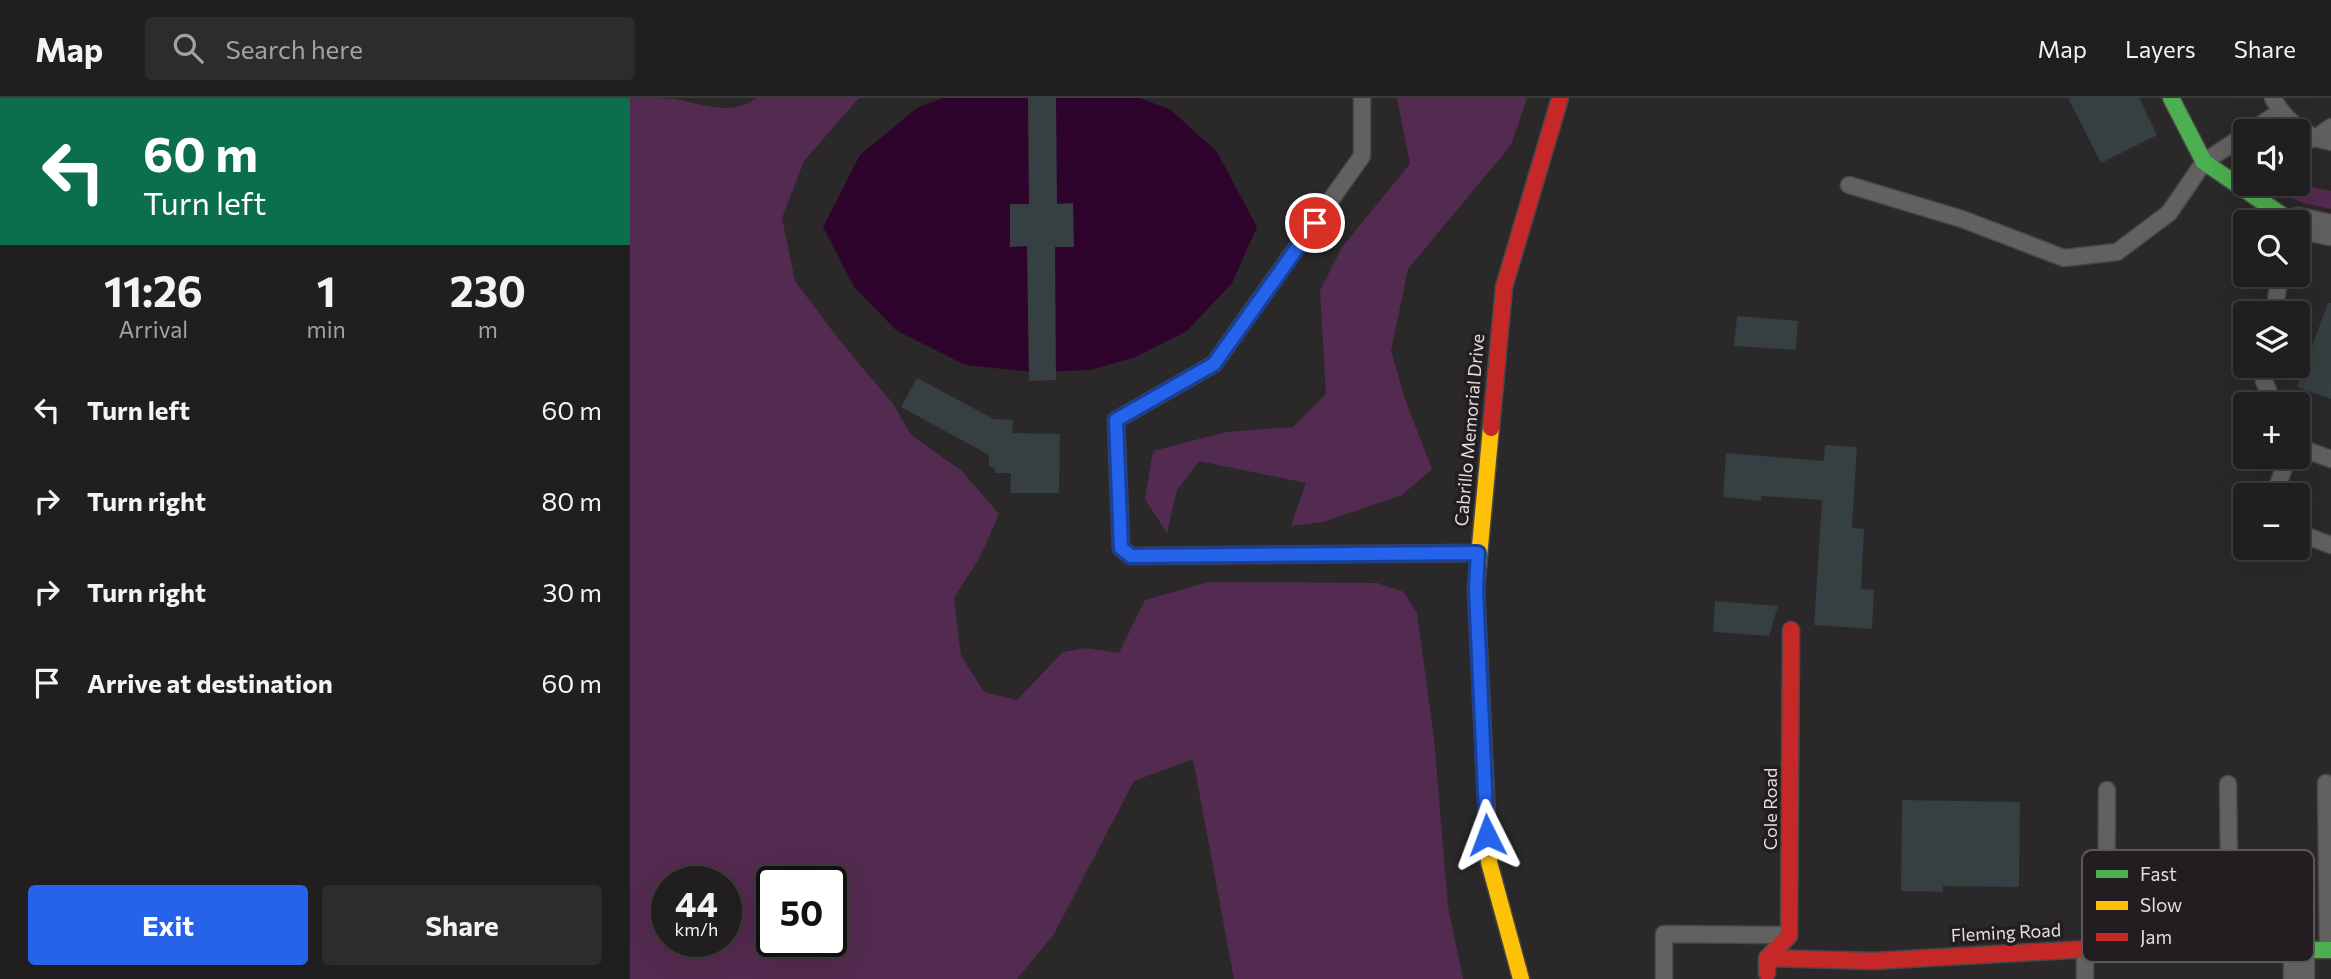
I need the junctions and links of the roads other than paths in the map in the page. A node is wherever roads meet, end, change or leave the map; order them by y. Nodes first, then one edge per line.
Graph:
1 (1362, 98) edge
2 (1560, 98) edge
3 (2171, 98) edge
4 (2277, 105) edge
5 (2263, 119) edge
6 (2331, 127) edge
7 (2314, 139) junction
8 (2331, 142) edge
9 (2233, 143) edge
10 (2204, 162) junction
11 (1849, 185) dead end
12 (2272, 210) edge
13 (2310, 226) edge
14 (2331, 230) edge
15 (2310, 451) edge
16 (2331, 459) edge
17 (2310, 537) edge
18 (2331, 545) edge
19 (1478, 553) junction
20 (1791, 630) dead end
21 (2326, 783) dead end
22 (2228, 784) dead end
23 (2107, 790) dead end
24 (2107, 850) edge
25 (2229, 850) edge
26 (1789, 936) junction
27 (2082, 948) edge
28 (2319, 949) edge
29 (1767, 958) junction
30 (1873, 961) junction
31 (2310, 962) edge
32 (1979, 965) edge
33 (1521, 979) edge
34 (1664, 979) edge
35 (1767, 979) edge
36 (1873, 979) edge
37 (2299, 979) edge

1 - 19 lane
2 - 19 street, Cabrillo Memorial Drive
3 - 10 street
4 - 5 lane
4 - 7 lane
6 - 7 lane
7 - 8 lane
9 - 10 lane
10 - 11 lane
10 - 12 street
13 - 14 street
15 - 16 lane
17 - 18 lane
19 - 33 street, Cabrillo Memorial Drive
20 - 26 street, Cole Road
21 - 28 lane
22 - 25 lane
23 - 24 lane
26 - 29 street
26 - 34 lane
27 - 32 street, Fleming Road
29 - 30 street, Fleming Road
29 - 35 street
30 - 32 street, Fleming Road
30 - 36 lane
31 - 37 street

